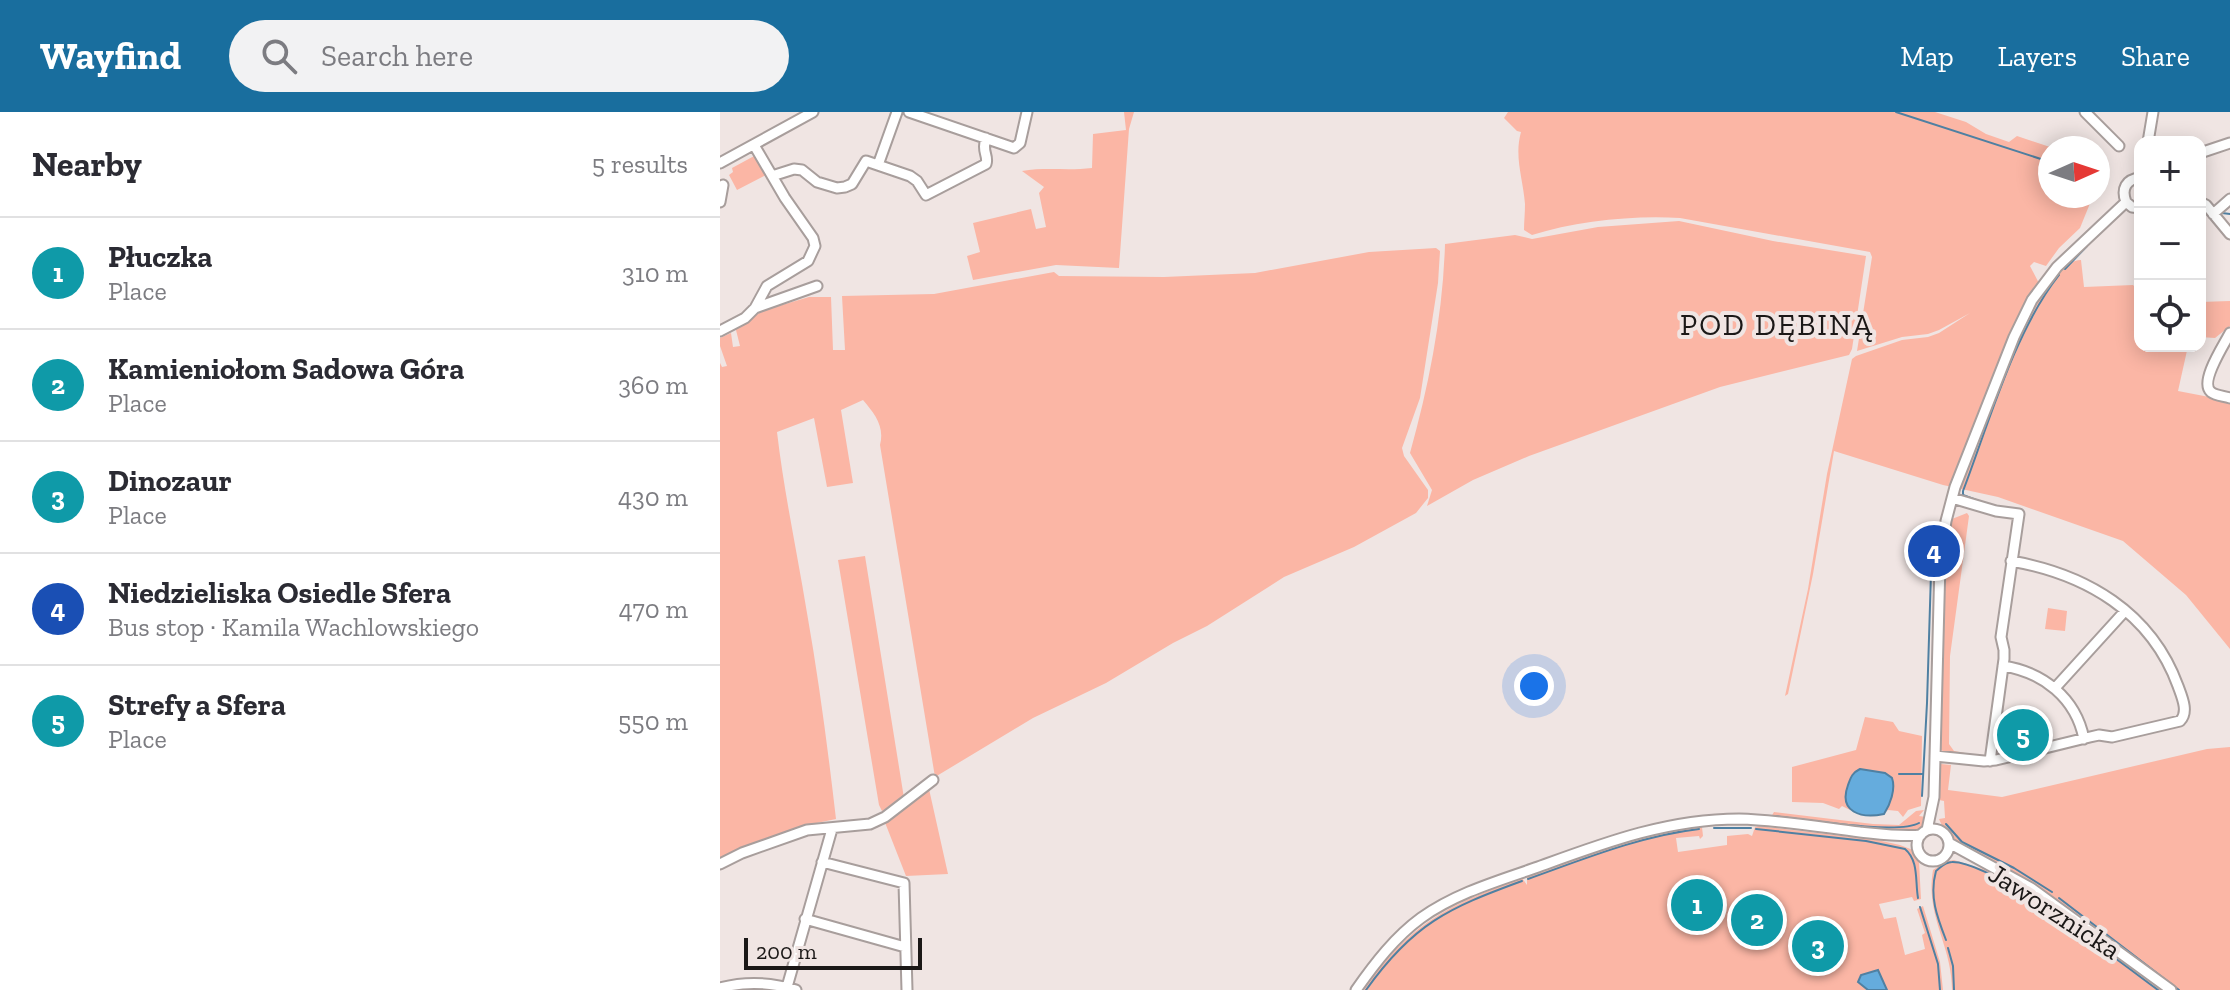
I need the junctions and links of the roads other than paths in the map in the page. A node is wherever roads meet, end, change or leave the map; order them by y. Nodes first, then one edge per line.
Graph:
1 (812, 112) edge
2 (897, 112) edge
3 (909, 112) edge
4 (1027, 112) edge
5 (2085, 112) edge
6 (2153, 112) edge
7 (2149, 136) edge
8 (986, 138) junction
9 (2230, 143) edge
10 (754, 145) junction
11 (2119, 146) dead end
12 (2206, 151) edge
13 (720, 163) edge
14 (878, 165) junction
15 (772, 176) junction
16 (2134, 179) edge
17 (724, 185) edge
18 (2229, 200) edge
19 (720, 202) edge
20 (2126, 202) junction
21 (2206, 205) edge
22 (2134, 207) edge
23 (2206, 212) edge
24 (2213, 214) junction
25 (2230, 234) edge
26 (817, 286) dead end
27 (755, 308) junction
28 (720, 331) edge
29 (2230, 333) edge
30 (2230, 398) edge
31 (1952, 498) junction
32 (2011, 561) junction
33 (2125, 611) junction
34 (2003, 666) junction
35 (2055, 688) junction
36 (2084, 739) junction
37 (1935, 756) junction
38 (1990, 761) junction
39 (933, 780) dead end
40 (1934, 797) junction
41 (832, 829) junction
42 (1940, 830) junction
43 (1924, 832) junction
44 (1887, 835) junction
45 (1949, 843) junction
46 (1917, 846) junction
47 (1945, 855) junction
48 (1978, 861) junction
49 (822, 862) junction
50 (720, 864) edge
51 (805, 919) junction
52 (905, 947) junction
53 (720, 988) edge
54 (791, 989) edge
55 (907, 990) edge
56 (1356, 990) edge
57 (2171, 990) edge

1 - 10 street
2 - 14 street
3 - 8 street
4 - 8 street
5 - 11 street
6 - 7 street
8 - 14 street
9 - 12 street
10 - 13 street
10 - 15 street
14 - 15 street
15 - 27 street
16 - 20 street
17 - 19 street
18 - 24 street
20 - 22 street
20 - 31 street
21 - 24 street
23 - 24 street
24 - 25 street
26 - 27 street
27 - 28 street
29 - 30 street
31 - 32 street
31 - 37 street
32 - 33 street
32 - 34 street
33 - 35 street
33 - 36 street
34 - 35 street
34 - 38 street
35 - 36 street
36 - 38 street
37 - 38 street
37 - 40 street
39 - 41 street
40 - 42 street
40 - 43 street
41 - 49 street
41 - 50 street
42 - 43 street
42 - 45 street
43 - 44 street
43 - 46 street
44 - 46 street
44 - 56 street
45 - 47 street
45 - 48 street, Jaworznicka
46 - 47 street
47 - 48 street, Jaworznicka
48 - 57 street, Jaworznicka
49 - 51 street
49 - 52 street
51 - 52 street
51 - 54 street
52 - 55 street
53 - 54 street

